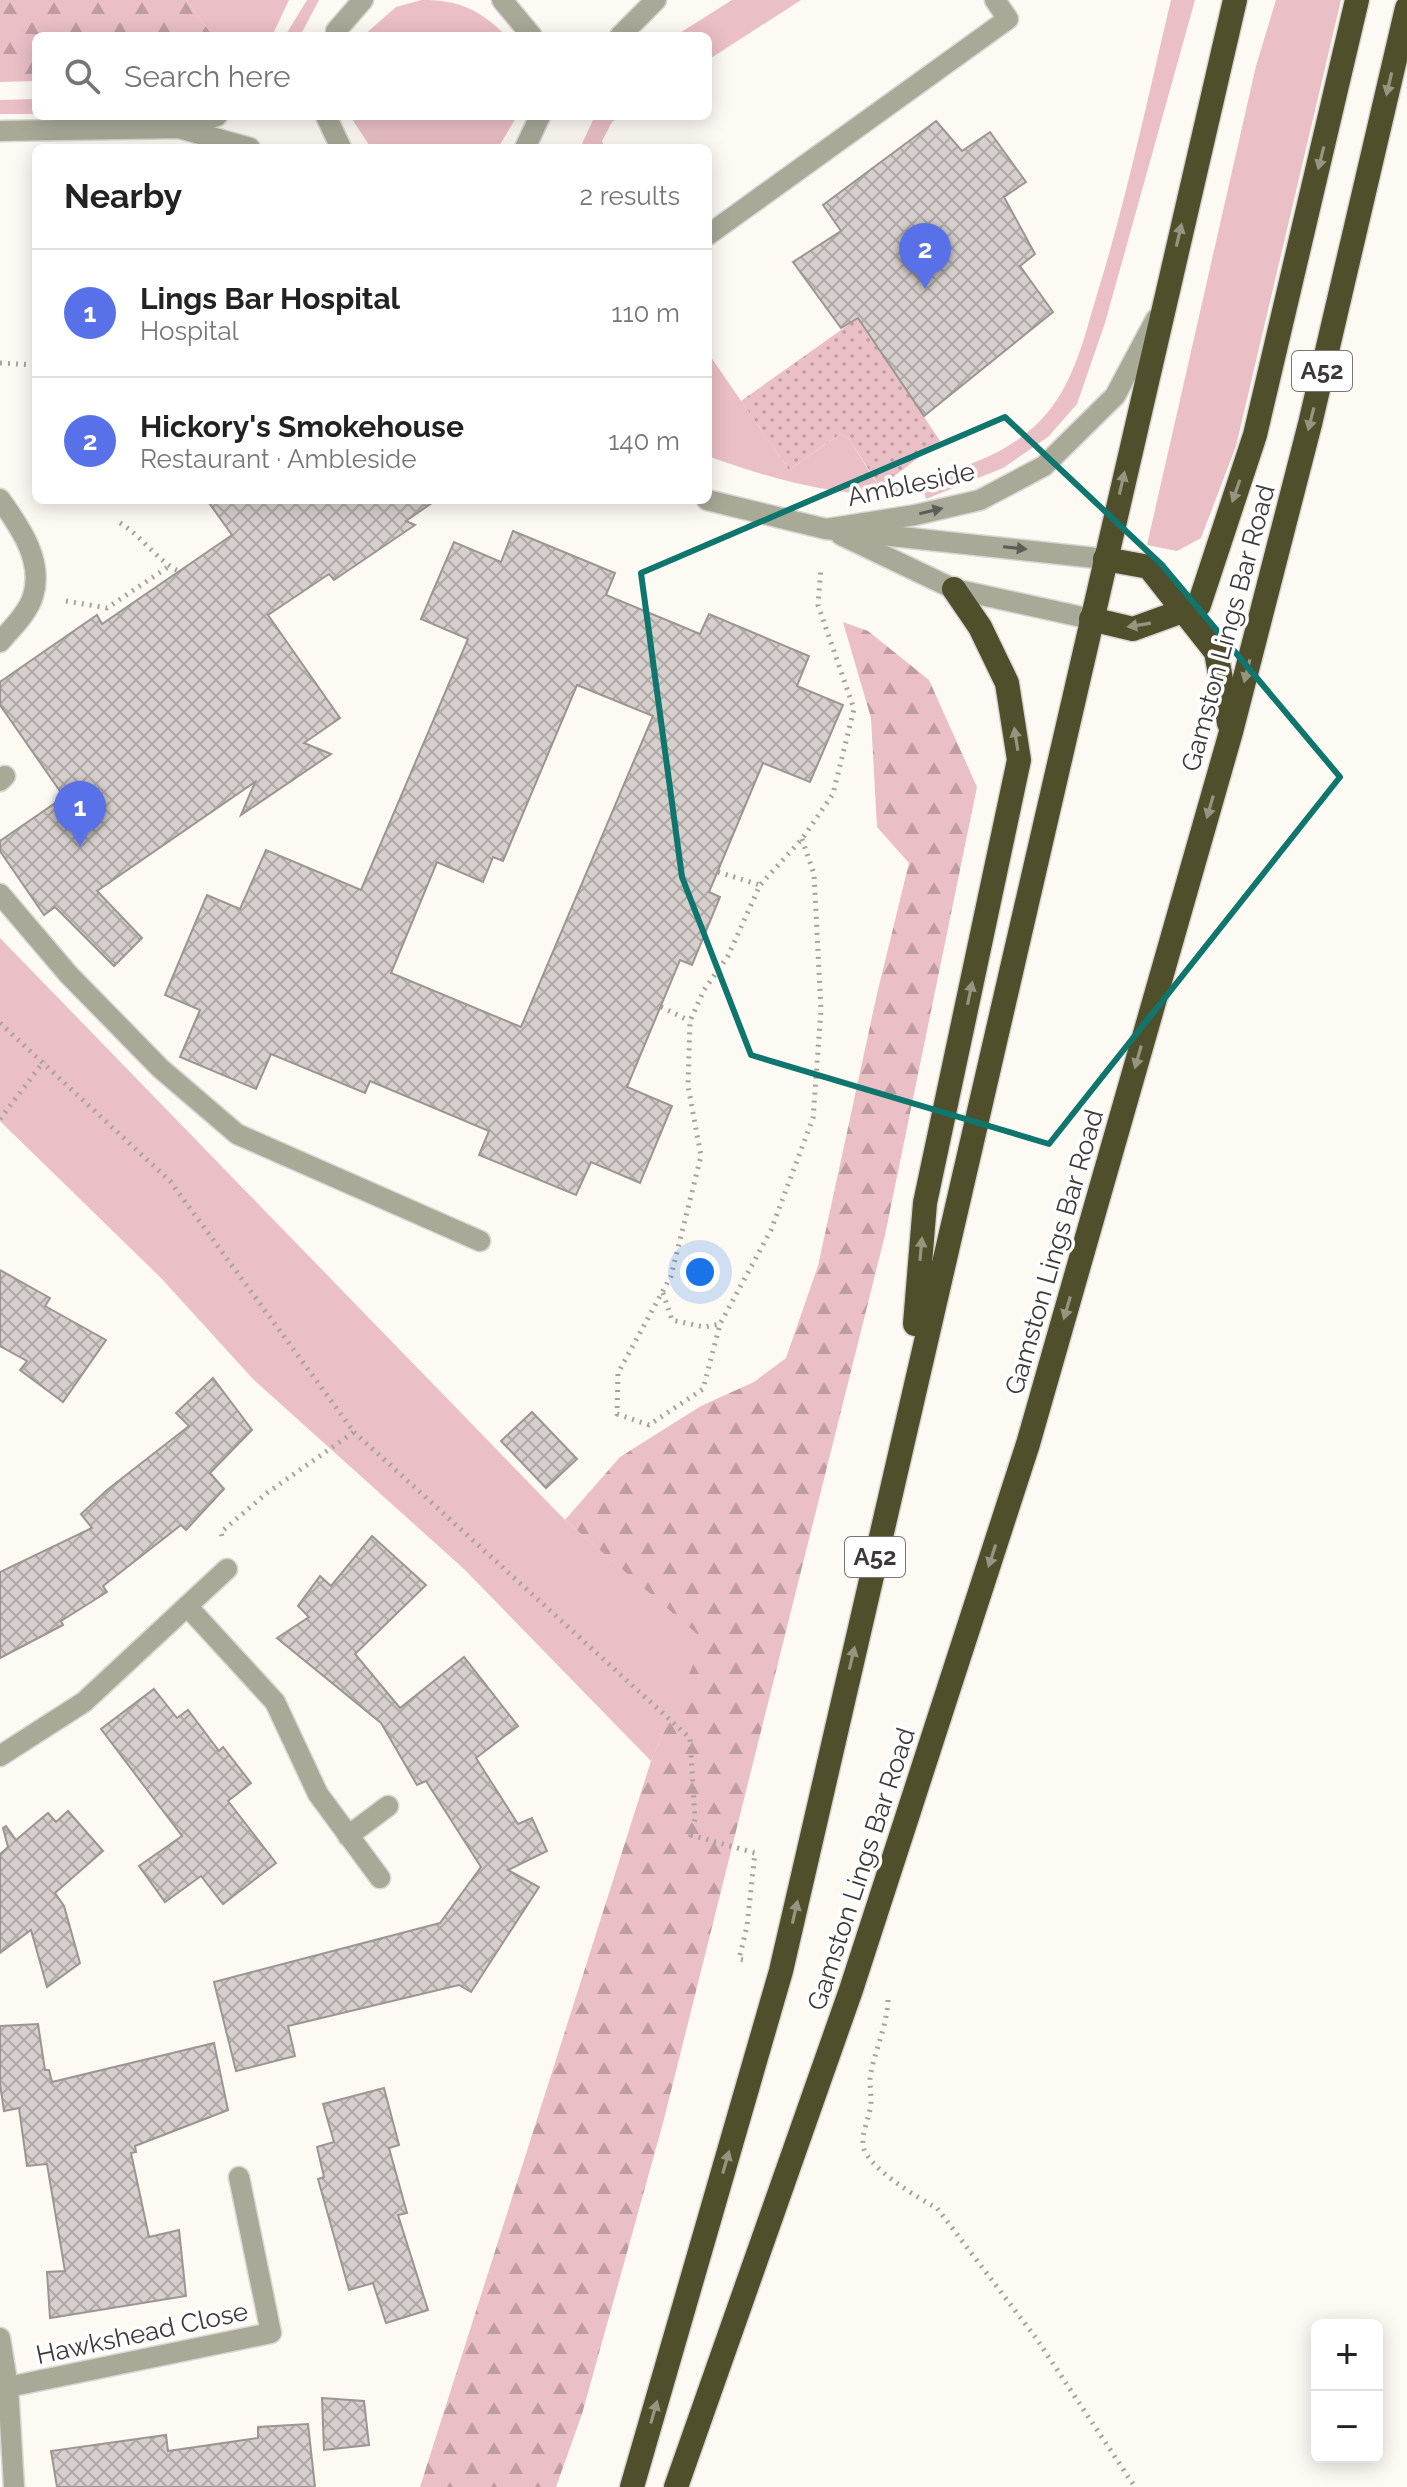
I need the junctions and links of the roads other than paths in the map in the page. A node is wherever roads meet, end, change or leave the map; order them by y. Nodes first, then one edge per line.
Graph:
1 (342, 0) edge
2 (363, 0) edge
3 (502, 0) edge
4 (656, 0) edge
5 (995, 0) edge
6 (1235, 0) edge
7 (1357, 0) edge
8 (1407, 8) edge
9 (335, 32) edge
10 (337, 32) edge
11 (529, 32) edge
12 (624, 32) edge
13 (204, 120) edge
14 (328, 120) edge
15 (538, 120) edge
16 (179, 128) junction
17 (0, 131) edge
18 (236, 144) edge
19 (339, 144) edge
20 (527, 144) edge
21 (712, 232) edge
22 (1161, 311) junction
23 (0, 499) edge
24 (712, 501) edge
25 (826, 529) junction
26 (1105, 559) junction
27 (954, 589) junction
28 (1185, 612) junction
29 (1091, 619) junction
30 (0, 642) edge
31 (1231, 732) junction
32 (0, 894) edge
33 (480, 1241) dead end
34 (908, 1410) junction
35 (227, 1569) road end
36 (187, 1606) junction
37 (0, 1756) edge
38 (388, 1806) dead end
39 (348, 1836) junction
40 (380, 1878) dead end
41 (239, 2177) dead end
42 (0, 2338) edge
43 (8, 2387) junction
44 (14, 2487) edge
45 (632, 2487) edge
46 (676, 2487) edge

1 - 9 street
2 - 10 street
3 - 11 street
4 - 12 street
5 - 21 street
22 -> 6 highway, Gamston Lings Bar Road / A52
7 -> 28 highway, A52
8 -> 31 highway, Gamston Lings Bar Road / A52
13 - 16 street
14 - 19 street
15 - 20 street
16 - 17 street
16 - 18 street
25 -> 22 street, Ambleside
26 -> 22 highway, Gamston Lings Bar Road / A52
23 - 30 street
24 - 25 street, Ambleside
25 -> 26 street, Ambleside
25 - 27 street, Ambleside
26 - 28 highway, A52
26 - 29 highway, Gamston Lings Bar Road / A52
27 - 29 street, Ambleside
34 -> 27 highway
28 -> 29 highway
28 - 31 highway, A52
29 - 34 highway, Gamston Lings Bar Road / A52
31 -> 46 highway, Gamston Lings Bar Road / A52
32 - 33 street
45 -> 34 highway, Gamston Lings Bar Road / A52
35 - 36 street
36 - 37 street
36 - 39 street
38 - 39 street
39 - 40 street
41 - 43 street, Hawkshead Close
42 - 43 street
43 - 44 street

